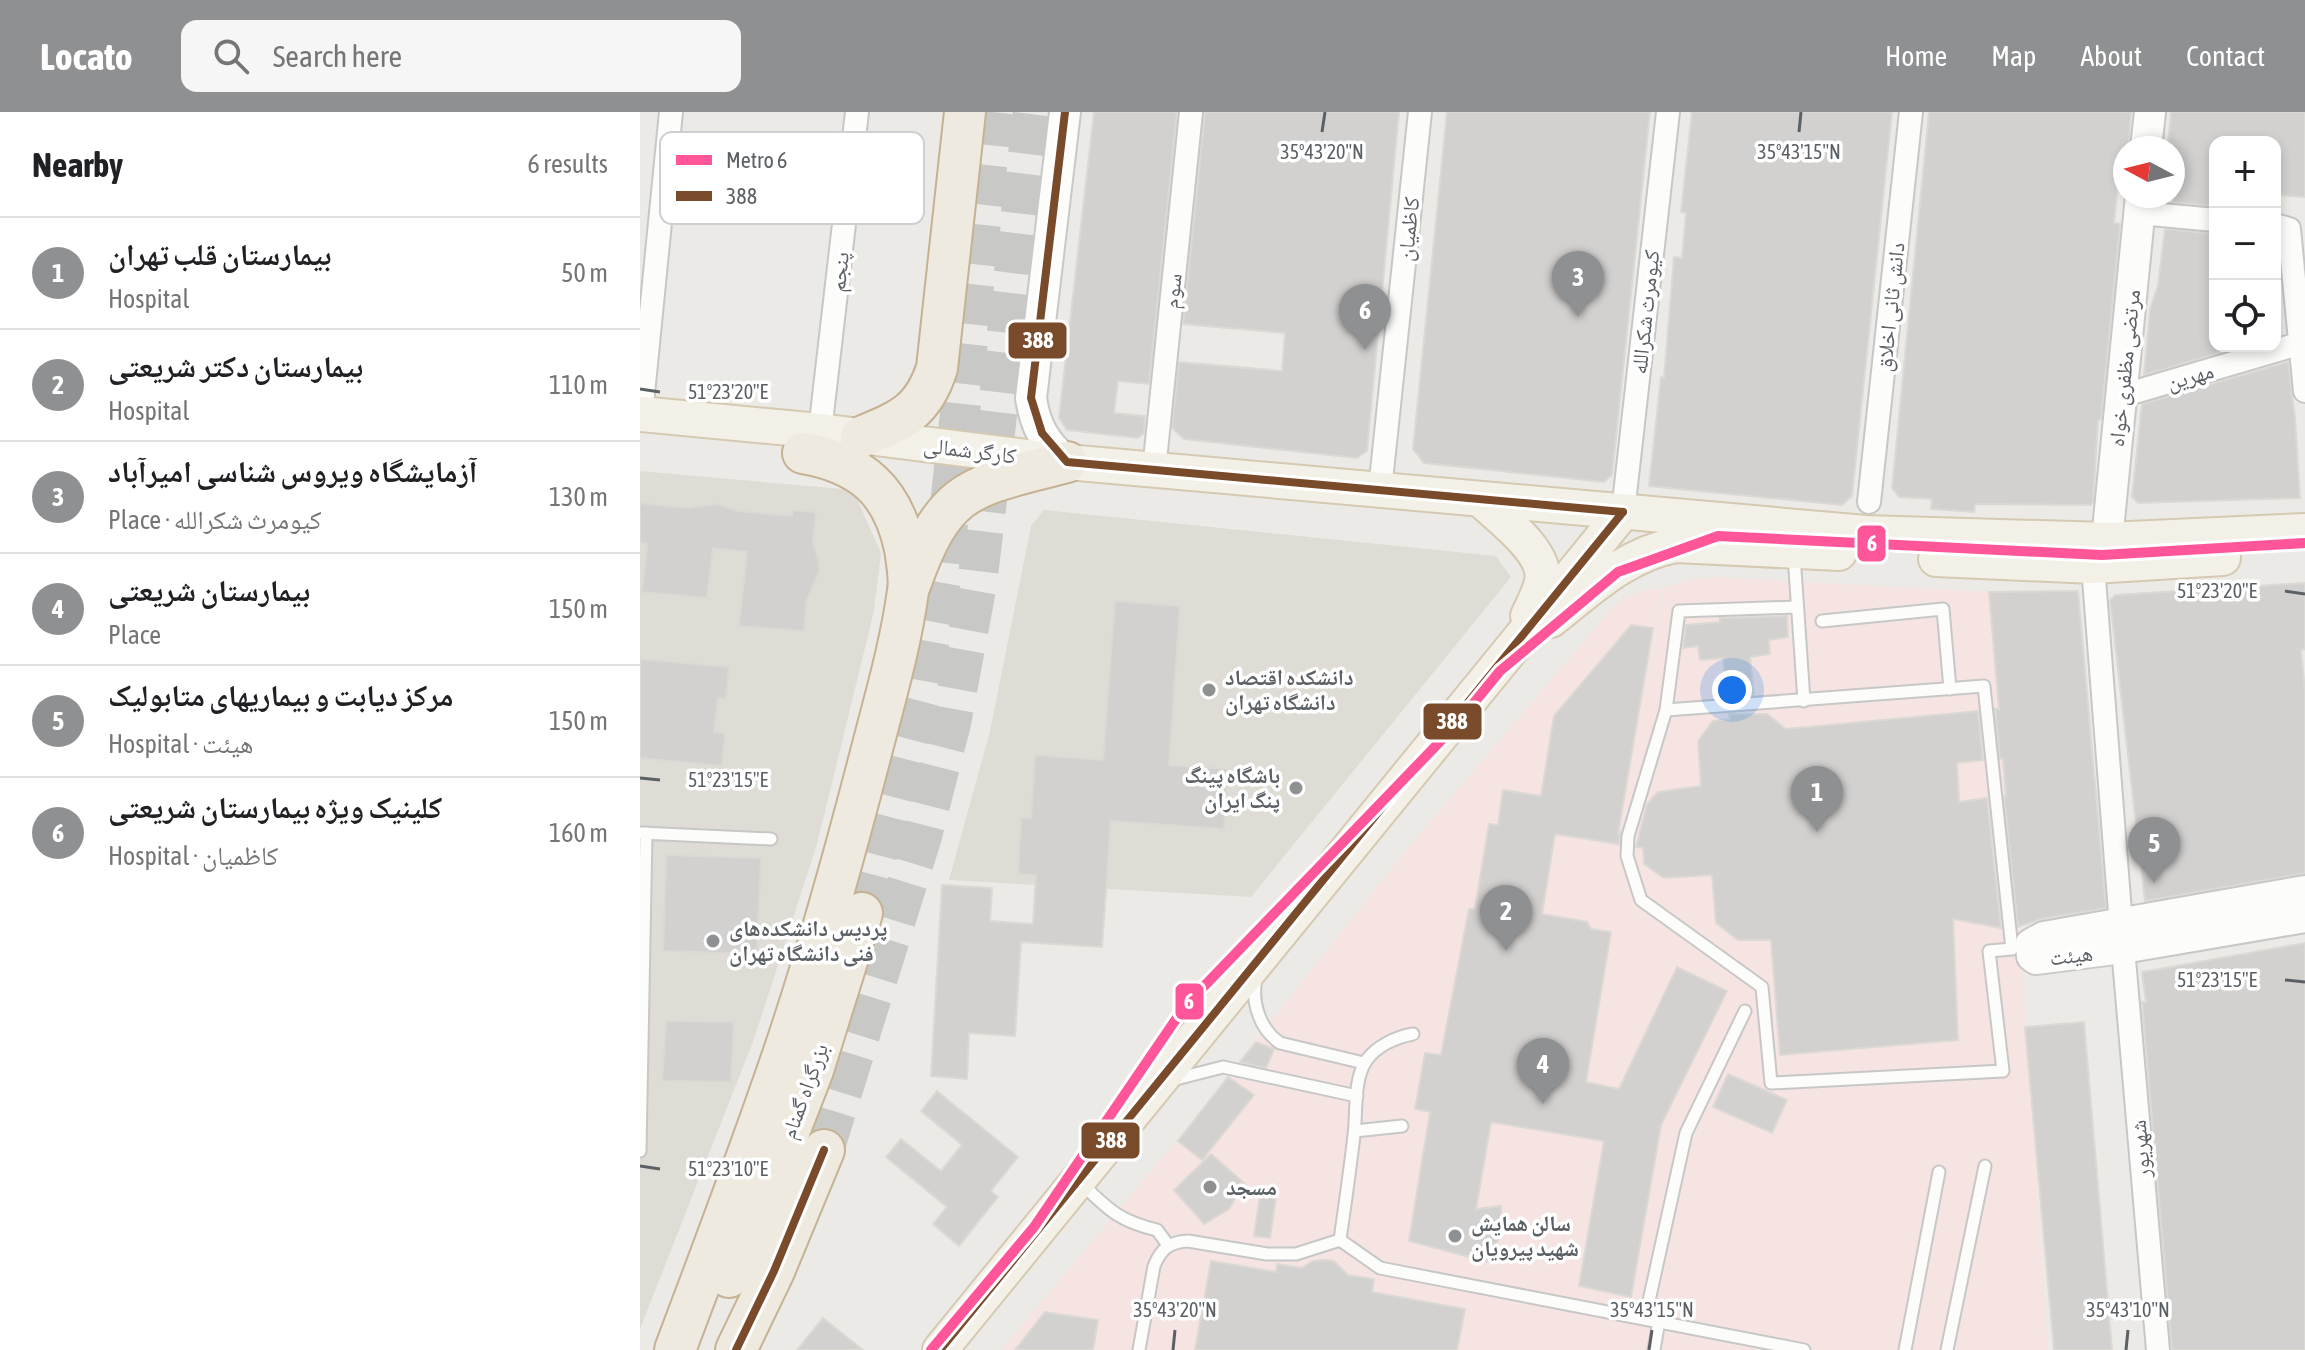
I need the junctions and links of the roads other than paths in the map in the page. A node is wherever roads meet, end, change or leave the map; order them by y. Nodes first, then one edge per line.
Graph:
1 (671, 112) edge
2 (857, 112) edge
3 (965, 112) edge
4 (1065, 112) edge
5 (1191, 112) edge
6 (1420, 112) edge
7 (1668, 112) edge
8 (1911, 112) edge
9 (2150, 112) edge
10 (669, 132) edge
11 (854, 132) edge
12 (2147, 136) edge
13 (2141, 208) edge
14 (2160, 208) edge
15 (660, 219) edge
16 (2209, 219) edge
17 (842, 224) edge
18 (2281, 227) edge
19 (2303, 343) edge
20 (2305, 391) edge
21 (2121, 396) junction
22 (640, 414) edge
23 (861, 437) junction
24 (640, 438) edge
25 (812, 442) junction
26 (1067, 462) junction
27 (1154, 470) junction
28 (1380, 490) junction
29 (1480, 499) junction
30 (1869, 502) dead end
31 (1623, 512) junction
32 (2305, 531) edge
33 (1794, 551) junction
34 (2305, 552) edge
35 (2100, 553) junction
36 (909, 588) junction
37 (1797, 607) junction
38 (1822, 621) dead end
39 (1512, 649) junction
40 (1950, 689) junction
41 (1804, 701) junction
42 (1666, 710) junction
43 (643, 832) edge
44 (771, 839) dead end
45 (2305, 891) edge
46 (862, 913) tunnel mouth
47 (2305, 917) edge
48 (2122, 936) junction
49 (1262, 956) junction
50 (1745, 1011) dead end
51 (1413, 1034) dead end
52 (1364, 1063) junction
53 (1156, 1085) junction
54 (1357, 1096) junction
55 (1402, 1126) dead end
56 (1355, 1131) junction
57 (641, 1134) edge
58 (640, 1151) edge
59 (1985, 1166) dead end
60 (1939, 1172) dead end
61 (1078, 1181) junction
62 (1340, 1240) junction
63 (1168, 1245) junction
64 (1645, 1319) junction
65 (1659, 1321) junction
66 (675, 1350) edge
67 (691, 1350) edge
68 (736, 1350) edge
69 (764, 1350) edge
70 (940, 1350) edge
71 (1139, 1350) edge
72 (1654, 1350) edge
73 (1804, 1350) edge
74 (1905, 1350) edge
75 (1947, 1350) edge
76 (2158, 1350) edge

1 - 10 street
2 - 11 street, پنجم
3 - 23 highway
4 - 26 street
5 - 27 street, سوم
6 - 28 street, کاظمیان
7 - 31 street, کیومرث شکرالله
8 - 30 street, دانش ثانی اخلاق
9 - 12 street
13 - 21 street, مرتضی مظفری خواه
14 - 16 street
15 - 22 street
17 - 25 street, پنجم
18 - 19 street
19 - 20 street
19 - 21 street, مهرین
21 - 35 street, مرتضی مظفری خواه
22 - 25 main road, کارگر شمالی
23 - 25 main road, کارگر شمالی
23 - 26 main road, کارگر شمالی
24 - 25 main road, کارگر شمالی
25 - 36 highway
26 - 27 main road, کارگر شمالی
26 - 36 highway
27 - 28 main road, کارگر شمالی
28 - 29 main road, کارگر شمالی
29 - 31 main road, کارگر شمالی
29 - 39 main road
31 - 35 main road, کارگر شمالی
31 - 39 main road
32 - 35 main road, کارگر شمالی
33 - 35 main road, کارگر شمالی
33 - 37 lane
33 - 39 main road, کارگر شمالی
34 - 35 main road, کارگر شمالی
35 - 48 street, شهریور
36 - 66 highway
37 - 41 lane
37 - 42 lane
38 - 40 lane
39 - 49 main road
40 - 41 lane
40 - 42 lane
41 - 42 lane
43 - 44 lane
43 - 57 lane
45 - 48 street
46 - 67 highway, بزرگراه گمنام
47 - 48 street, هیئت
48 - 76 street, شهریور
49 - 52 lane
49 - 53 main road
50 - 64 lane
51 - 52 lane
52 - 54 lane
53 - 54 lane
53 - 61 main road
54 - 56 lane
55 - 56 lane
56 - 62 lane
57 - 58 lane
59 - 75 lane
60 - 74 lane
61 - 63 lane
61 - 70 main road
62 - 63 lane
62 - 64 lane
63 - 71 lane
64 - 65 lane
65 - 72 lane
65 - 73 lane
68 - 69 highway, بزرگراه گمنام

